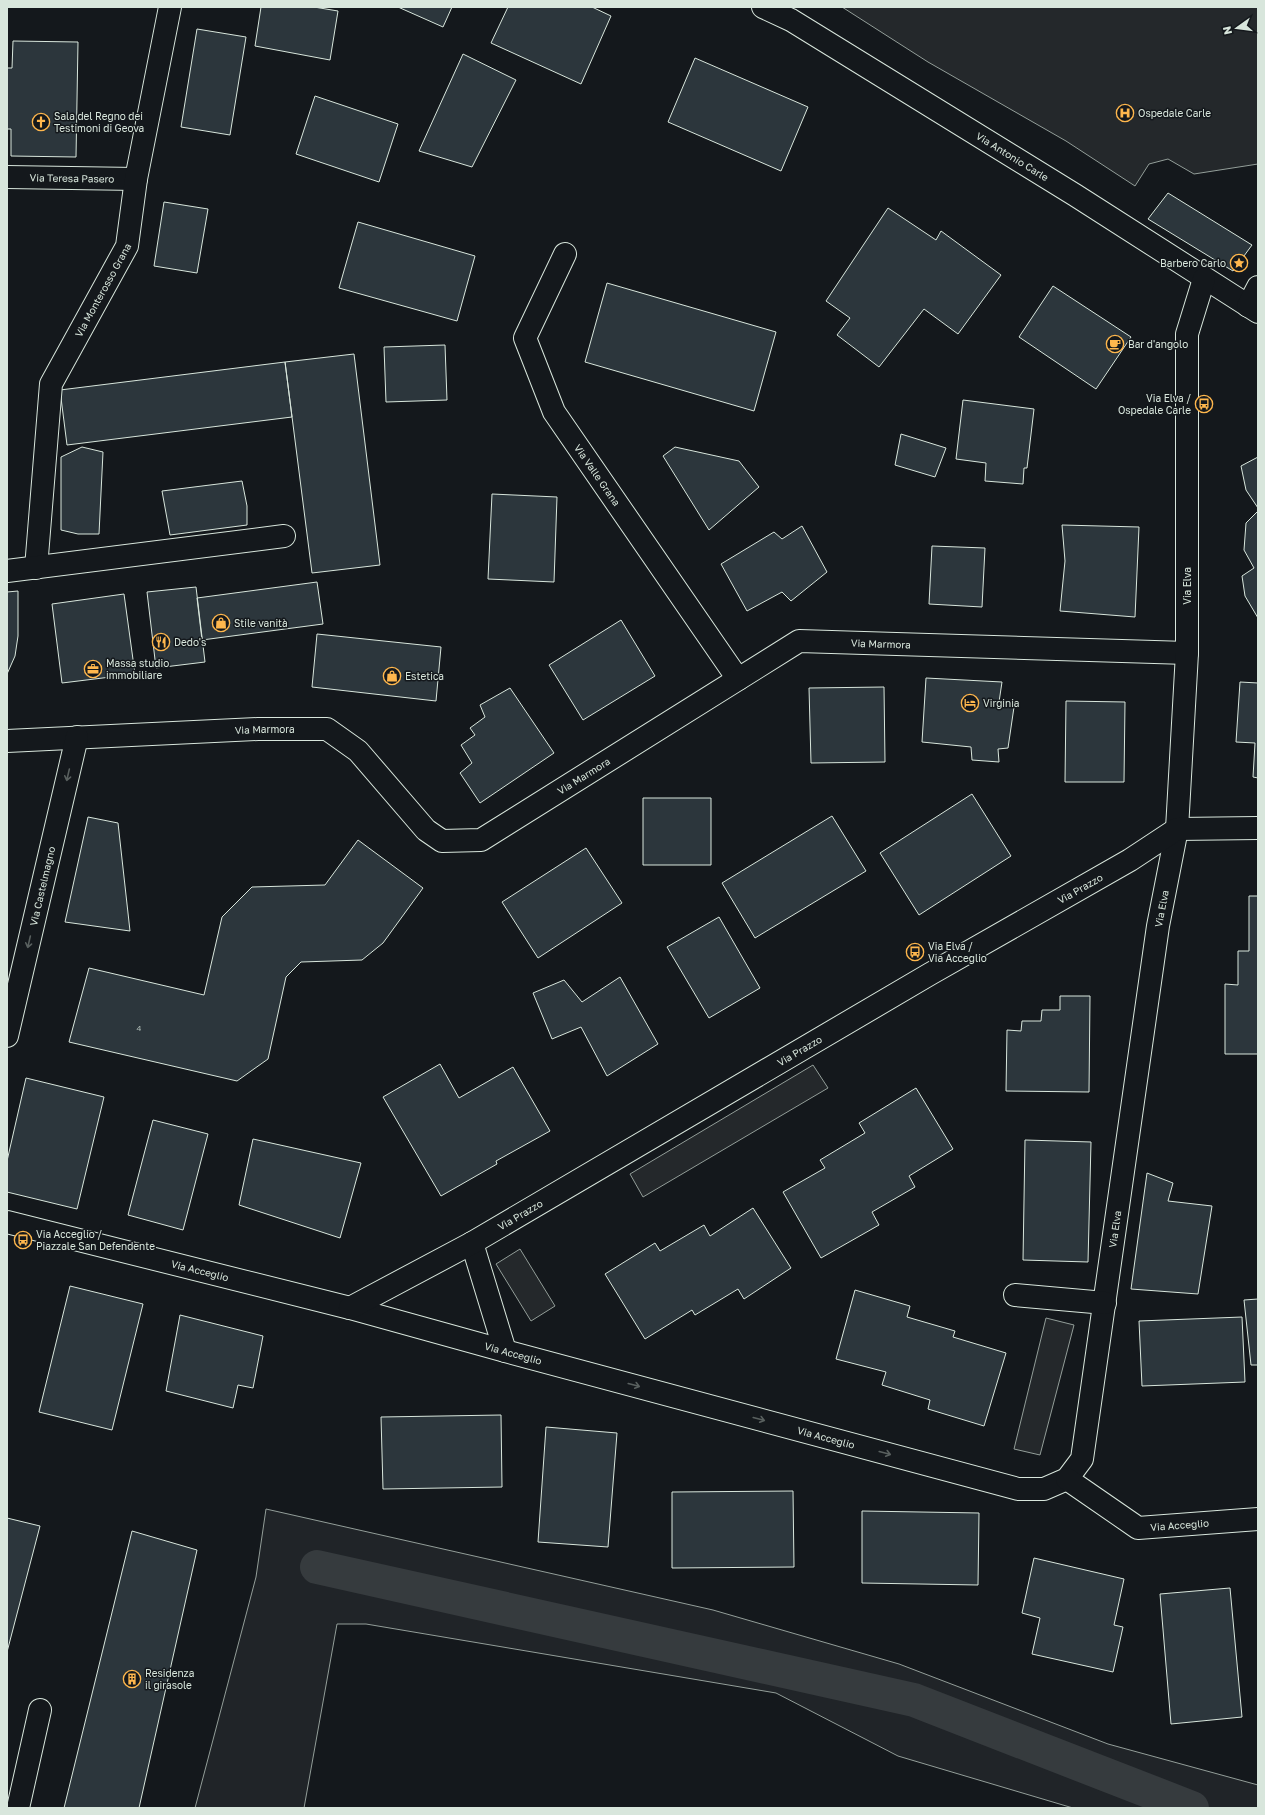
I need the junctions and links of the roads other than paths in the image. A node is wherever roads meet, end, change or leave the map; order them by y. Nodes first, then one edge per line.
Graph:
1 (170, 7) edge
2 (763, 7) edge
3 (7, 177) edge
4 (136, 179) junction
5 (565, 254) dead end
6 (1204, 279) junction
7 (1258, 287) edge
8 (1253, 309) edge
9 (284, 536) dead end
10 (36, 568) junction
11 (7, 571) edge
12 (1187, 652) junction
13 (738, 679) junction
14 (77, 737) junction
15 (7, 741) edge
16 (1258, 828) edge
17 (1177, 829) junction
18 (7, 1036) edge
19 (7, 1222) edge
20 (472, 1243) junction
21 (1015, 1295) dead end
22 (1105, 1303) junction
23 (350, 1308) junction
24 (505, 1351) junction
25 (1067, 1479) junction
26 (1018, 1489) joint
27 (1258, 1519) edge
28 (40, 1710) dead end
29 (18, 1808) edge

1 - 4 street, Via Monterosso Grana
2 - 6 street, Via Antonio Carle
3 - 4 street, Via Teresa Pasero
4 - 10 street, Via Monterosso Grana
5 - 13 street, Via Valle Grana
6 - 8 street, Via Antonio Carle
6 - 12 street, Via Elva
7 - 8 street
9 - 10 street
10 - 11 street
12 - 13 street, Via Marmora
12 - 17 street, Via Elva
13 - 14 street, Via Marmora
14 - 15 street, Via Marmora
14 -> 18 street, Via Castelmagno
16 - 17 street
17 - 20 street, Via Prazzo
17 - 22 street, Via Elva
19 - 23 street, Via Acceglio
20 - 23 street, Via Prazzo
20 - 24 street
21 - 22 street
22 - 25 street, Via Elva
23 - 24 street, Via Acceglio
24 -> 26 street, Via Acceglio
25 - 26 street, Via Elva
25 - 27 street, Via Acceglio
28 - 29 street

